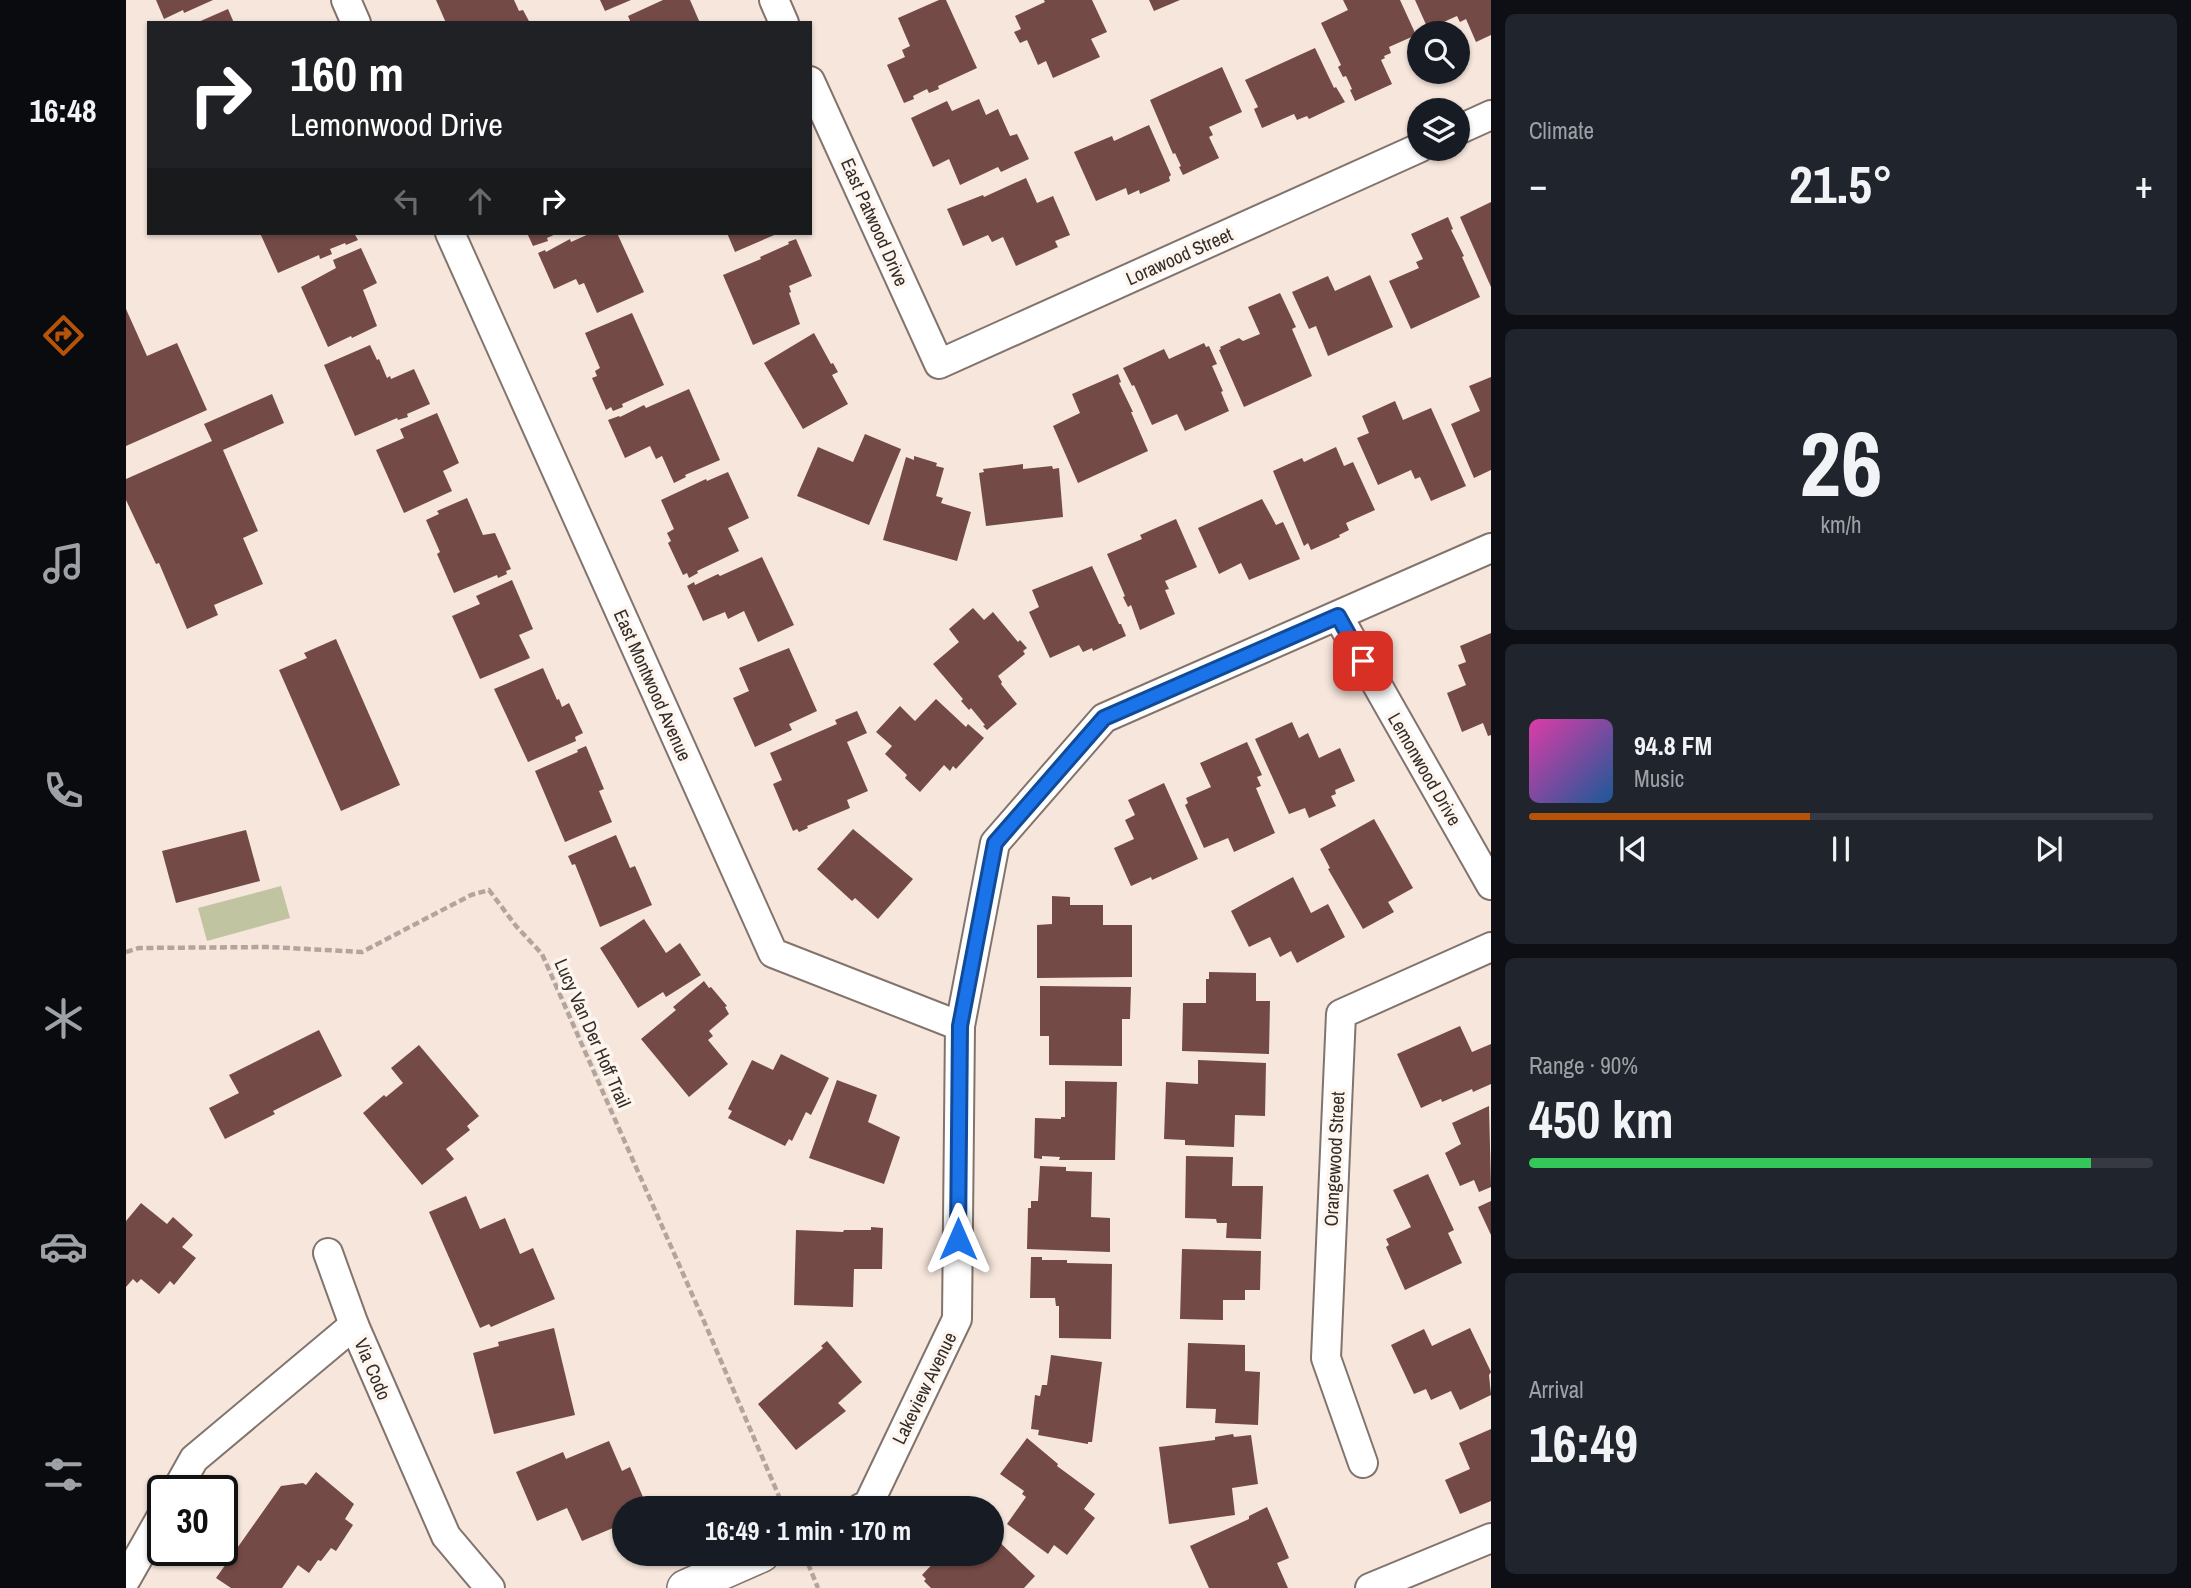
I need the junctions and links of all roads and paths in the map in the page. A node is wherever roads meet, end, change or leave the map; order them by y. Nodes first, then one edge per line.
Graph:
1 (346, 0) edge
2 (355, 21) edge
3 (812, 85) edge
4 (1491, 115) edge
5 (1470, 125) edge
6 (1407, 153) edge
7 (451, 235) edge
8 (939, 363) joint
9 (1491, 548) edge
10 (1338, 616) junction
11 (1491, 885) edge
12 (1491, 947) edge
13 (126, 952) edge
14 (960, 1026) junction
15 (328, 1252) dead end
16 (354, 1325) junction
17 (1363, 1462) dead end
18 (185, 1475) edge
19 (779, 1496) edge
20 (872, 1496) edge
21 (1491, 1538) edge
22 (147, 1542) edge
23 (735, 1566) edge
24 (809, 1566) edge
25 (126, 1579) edge
26 (1380, 1586) edge
27 (490, 1588) edge
28 (685, 1588) edge
29 (818, 1588) edge

1 - 2 street
3 - 8 street, East Patwood Drive
4 - 5 street
6 - 8 street, Lorawood Street
7 - 14 street, East Montwood Avenue
9 - 10 street, Lakeview Avenue
10 - 11 street, Lemonwood Drive
10 - 14 street, Lakeview Avenue
12 - 17 street, Orangewood Street
13 - 19 path, Lucy Van Der Hoff Trail
14 - 20 street, Lakeview Avenue
15 - 16 street
16 - 18 street, Via Codo
16 - 27 street, Via Codo
21 - 26 street
22 - 25 street
23 - 28 street
24 - 29 path

